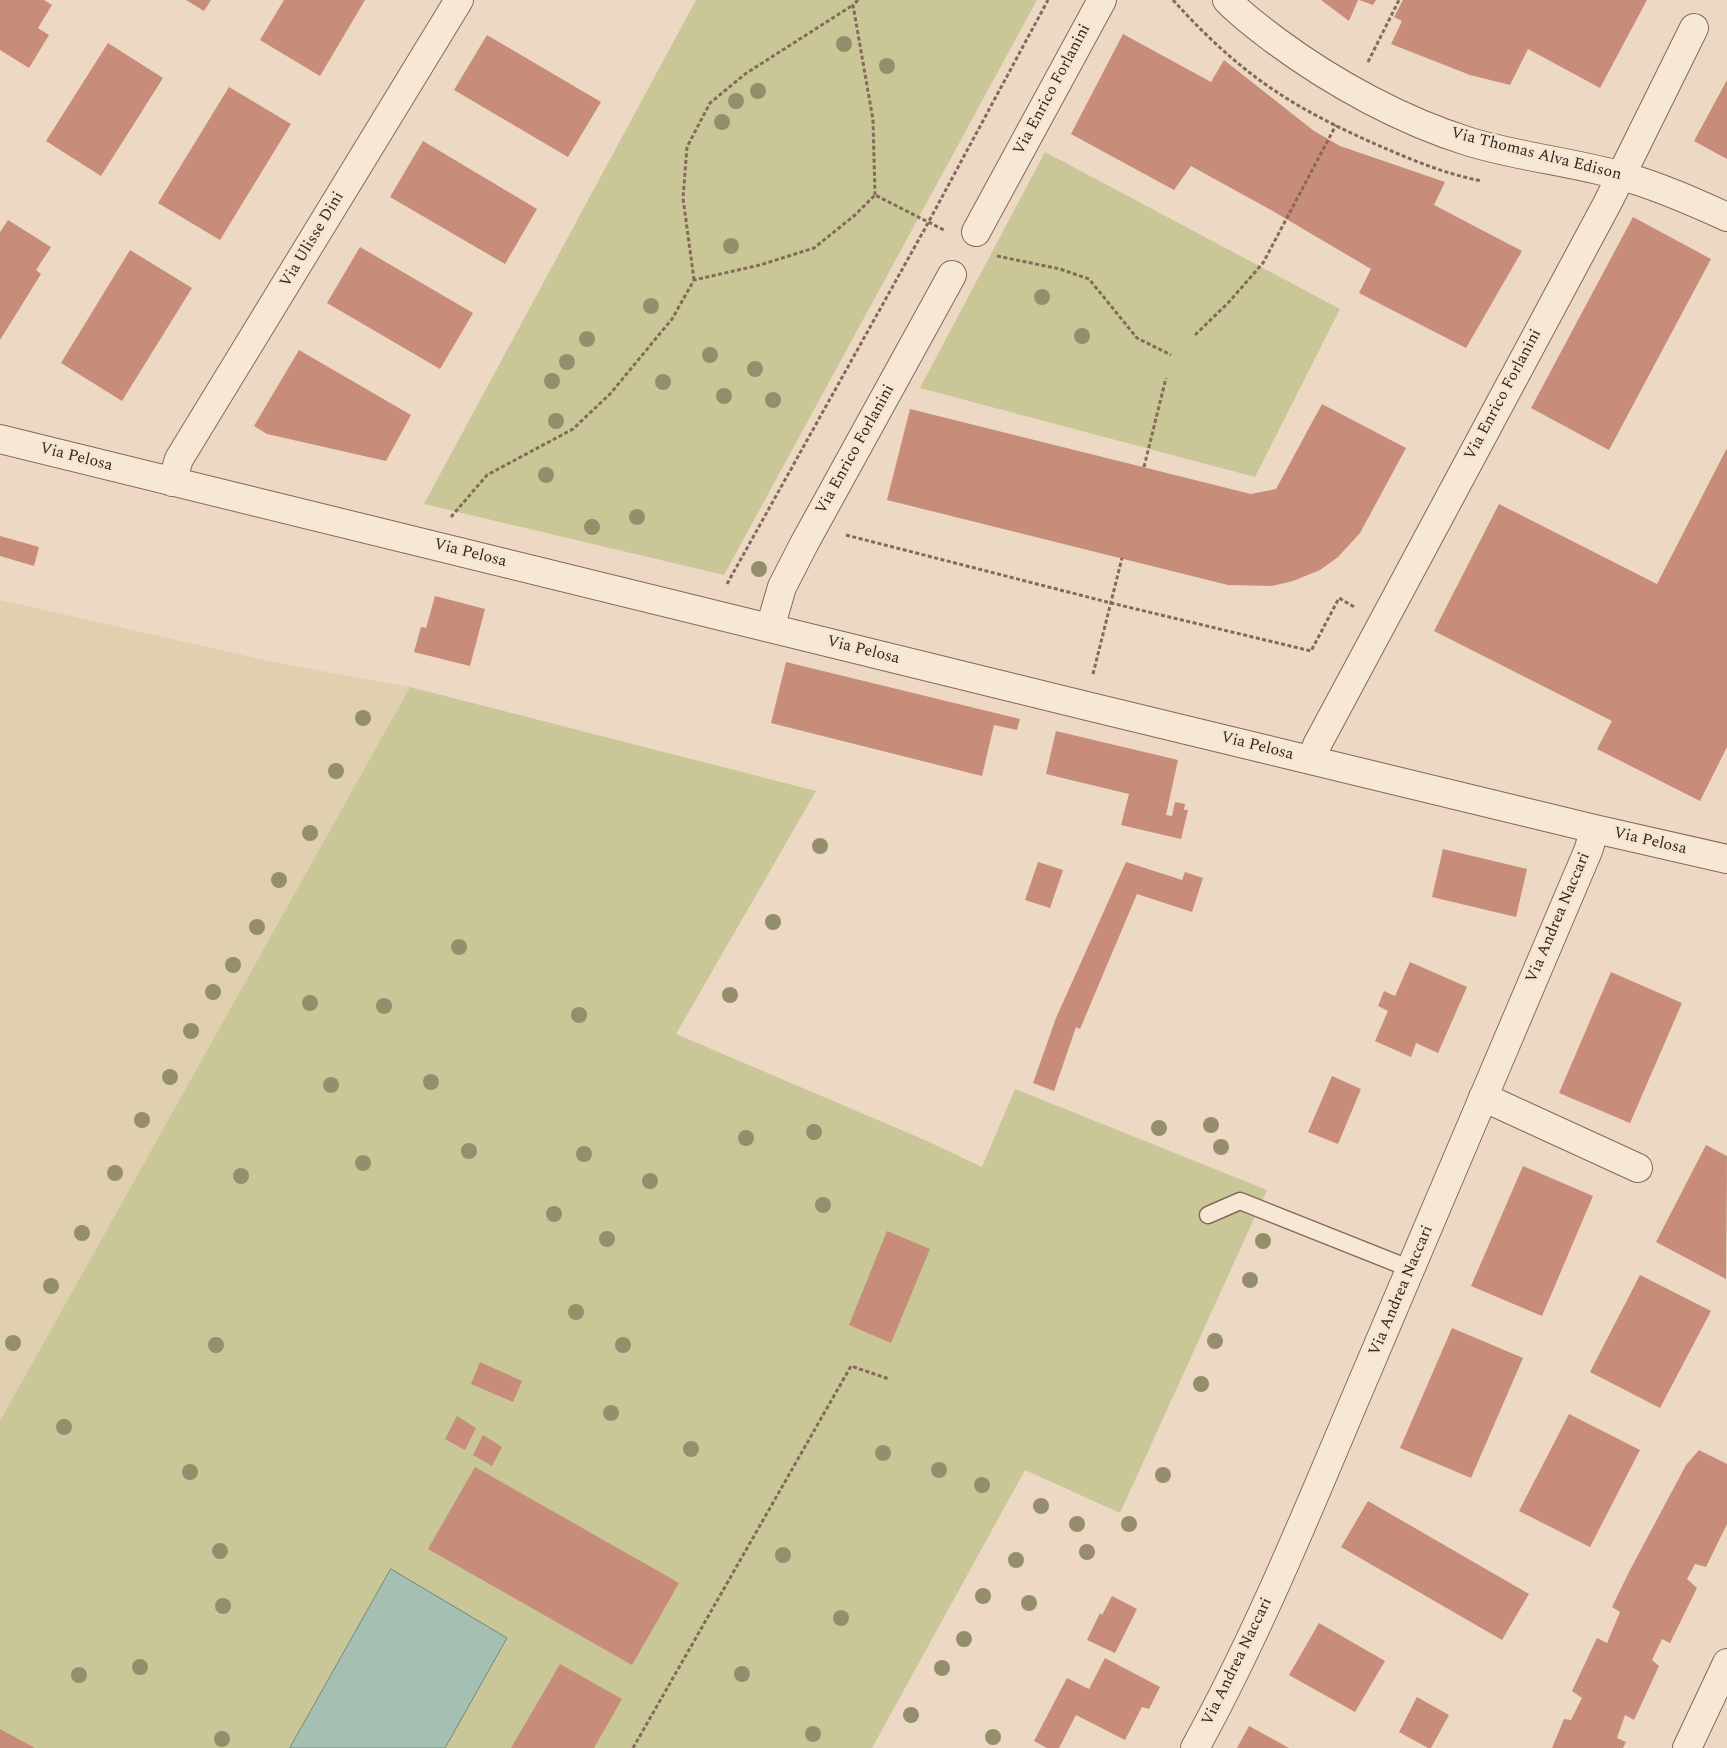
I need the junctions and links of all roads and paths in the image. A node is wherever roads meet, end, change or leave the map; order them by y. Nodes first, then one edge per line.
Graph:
1 (459, 0) edge
2 (858, 0) edge
3 (1048, 0) edge
4 (1102, 0) edge
5 (1227, 0) edge
6 (1399, 0) edge
7 (853, 5) junction
8 (1694, 28) dead end
9 (1367, 65) dead end
10 (1336, 125) dead end
11 (1620, 175) junction
12 (875, 195) junction
13 (1727, 217) edge
14 (928, 223) junction
15 (945, 231) dead end
16 (976, 232) dead end
17 (994, 254) dead end
18 (952, 275) dead end
19 (694, 280) junction
20 (1195, 335) dead end
21 (1171, 355) dead end
22 (1166, 378) dead end
23 (0, 439) edge
24 (1144, 467) dead end
25 (172, 482) junction
26 (445, 523) dead end
27 (843, 534) dead end
28 (1122, 558) dead end
29 (723, 590) dead end
30 (1111, 603) junction
31 (1382, 623) junction
32 (770, 628) junction
33 (1091, 682) dead end
34 (1313, 760) junction
35 (1595, 829) junction
36 (1723, 850) edge
37 (1483, 1097) junction
38 (1638, 1168) dead end
39 (1208, 1215) dead end
40 (1411, 1269) junction
41 (889, 1379) dead end
42 (1727, 1662) edge
43 (634, 1748) edge
44 (1195, 1748) edge
45 (1687, 1748) edge

1 - 25 street, Via Ulisse Dini
2 - 7 path
3 - 14 path
4 - 16 street, Via Enrico Forlanini
5 - 11 street, Via Thomas Alva Edison
6 - 9 path
7 - 12 path
7 - 19 path
8 - 11 street, Via Enrico Forlanini
10 - 20 path
11 - 13 street, Via Thomas Alva Edison
11 - 31 street, Via Enrico Forlanini
12 - 14 path
12 - 19 path
14 - 15 path
14 - 29 path
17 - 21 path
18 - 32 street, Via Enrico Forlanini
19 - 26 path
22 - 24 path
23 - 25 street, Via Pelosa
25 - 32 street, Via Pelosa
27 - 30 path
28 - 30 path
30 - 31 path
30 - 33 path
31 - 34 street, Via Enrico Forlanini
32 - 34 street, Via Pelosa
34 - 35 street, Via Pelosa
35 - 36 street, Via Pelosa
35 - 37 street, Via Andrea Naccari
37 - 38 street
37 - 40 street, Via Andrea Naccari
39 - 40 lane
40 - 44 street, Via Andrea Naccari
41 - 43 path
42 - 45 street

